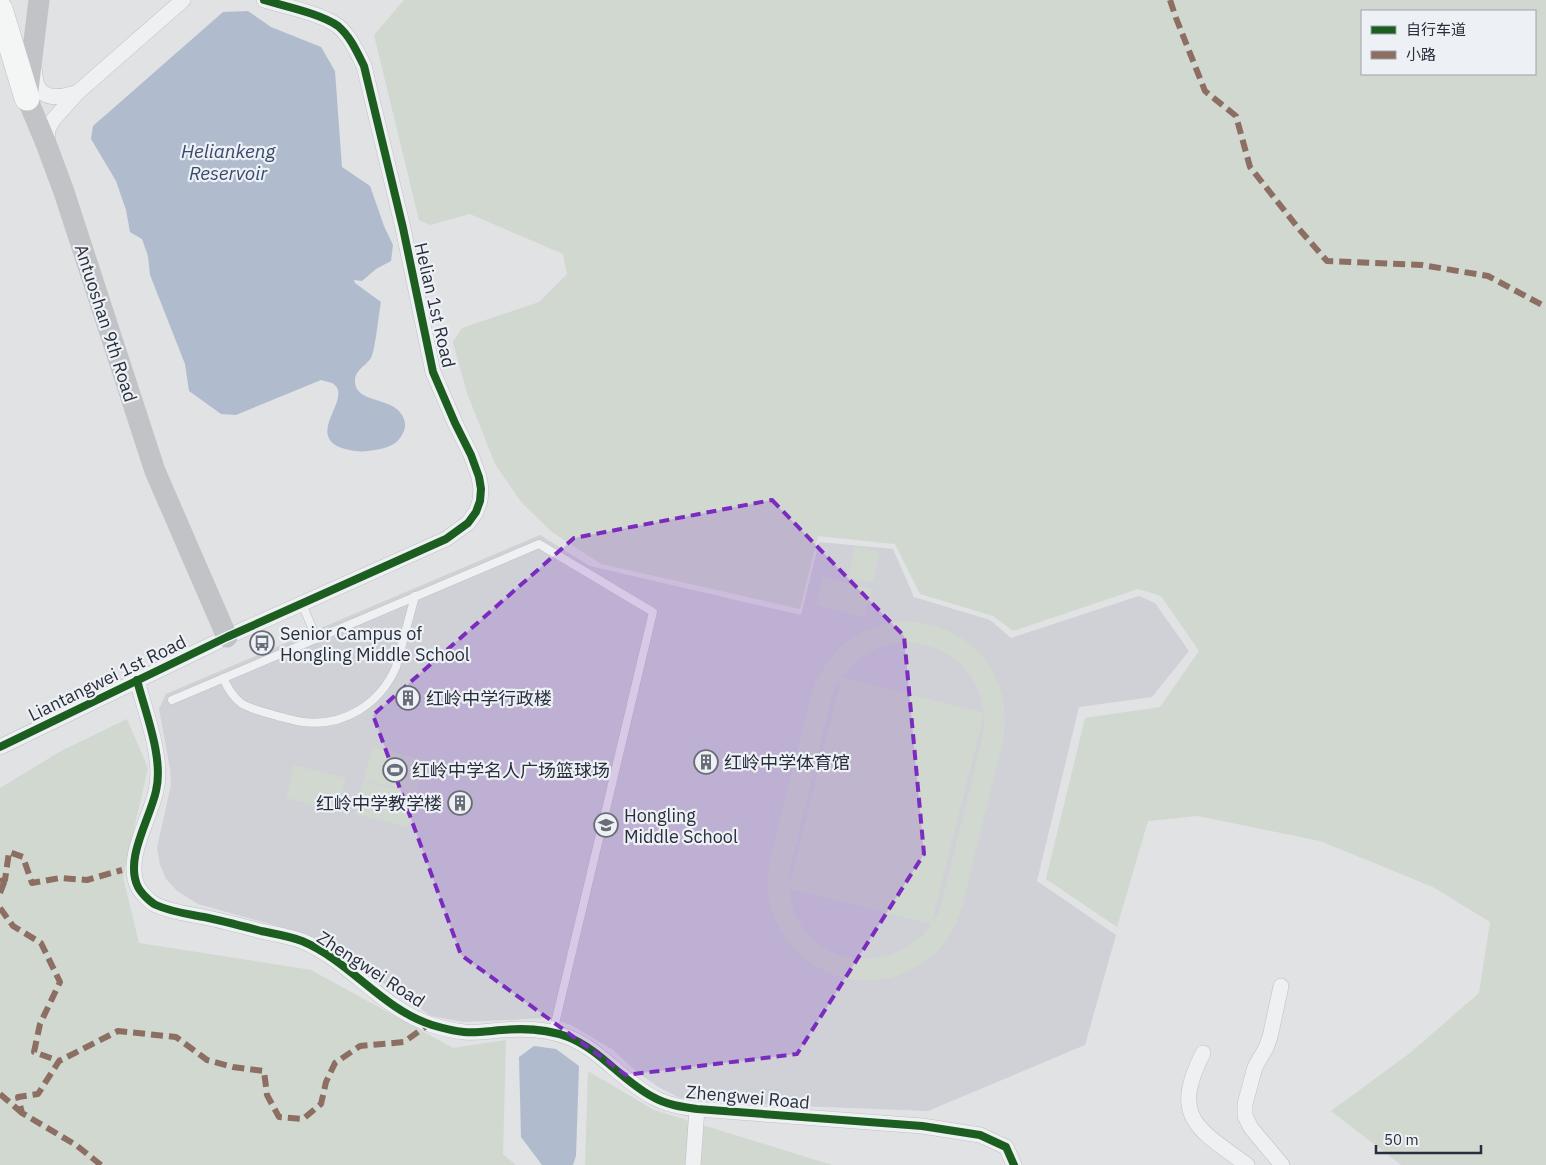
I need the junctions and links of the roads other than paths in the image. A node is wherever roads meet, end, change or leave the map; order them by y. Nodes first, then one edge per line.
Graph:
1 (39, 0) edge
2 (183, 0) edge
3 (264, 0) edge
4 (0, 10) edge
5 (32, 57) junction
6 (78, 92) junction
7 (27, 98) junction
8 (47, 146) junction
9 (415, 596) junction
10 (302, 604) junction
11 (227, 637) junction
12 (317, 638) junction
13 (223, 678) junction
14 (137, 680) junction
15 (172, 700) dead end
16 (0, 747) edge
17 (1281, 986) dead end
18 (553, 1032) junction
19 (1203, 1053) dead end
20 (697, 1109) junction
21 (694, 1165) edge
22 (1014, 1165) edge
23 (1247, 1165) edge
24 (1282, 1165) edge

1 - 5 street, Antuoshan 9th Road
2 - 6 street
3 - 10 street, Helian 1st Road
4 - 7 main road
5 - 6 street
5 - 7 street, Antuoshan 9th Road
6 - 8 street
7 - 8 street, Antuoshan 9th Road
8 - 11 street, Antuoshan 9th Road
9 - 12 lane
9 - 13 lane
9 - 18 lane
10 - 11 street, Helian 1st Road
10 - 12 lane
11 - 14 street, Liantangwei 1st Road
12 - 13 lane
13 - 15 lane
14 - 16 street, Liantangwei 1st Road
14 - 18 street, Zhengwei Road
17 - 24 street
18 - 20 street, Zhengwei Road
19 - 23 street
20 - 21 street
20 - 22 street, Zhengwei Road

